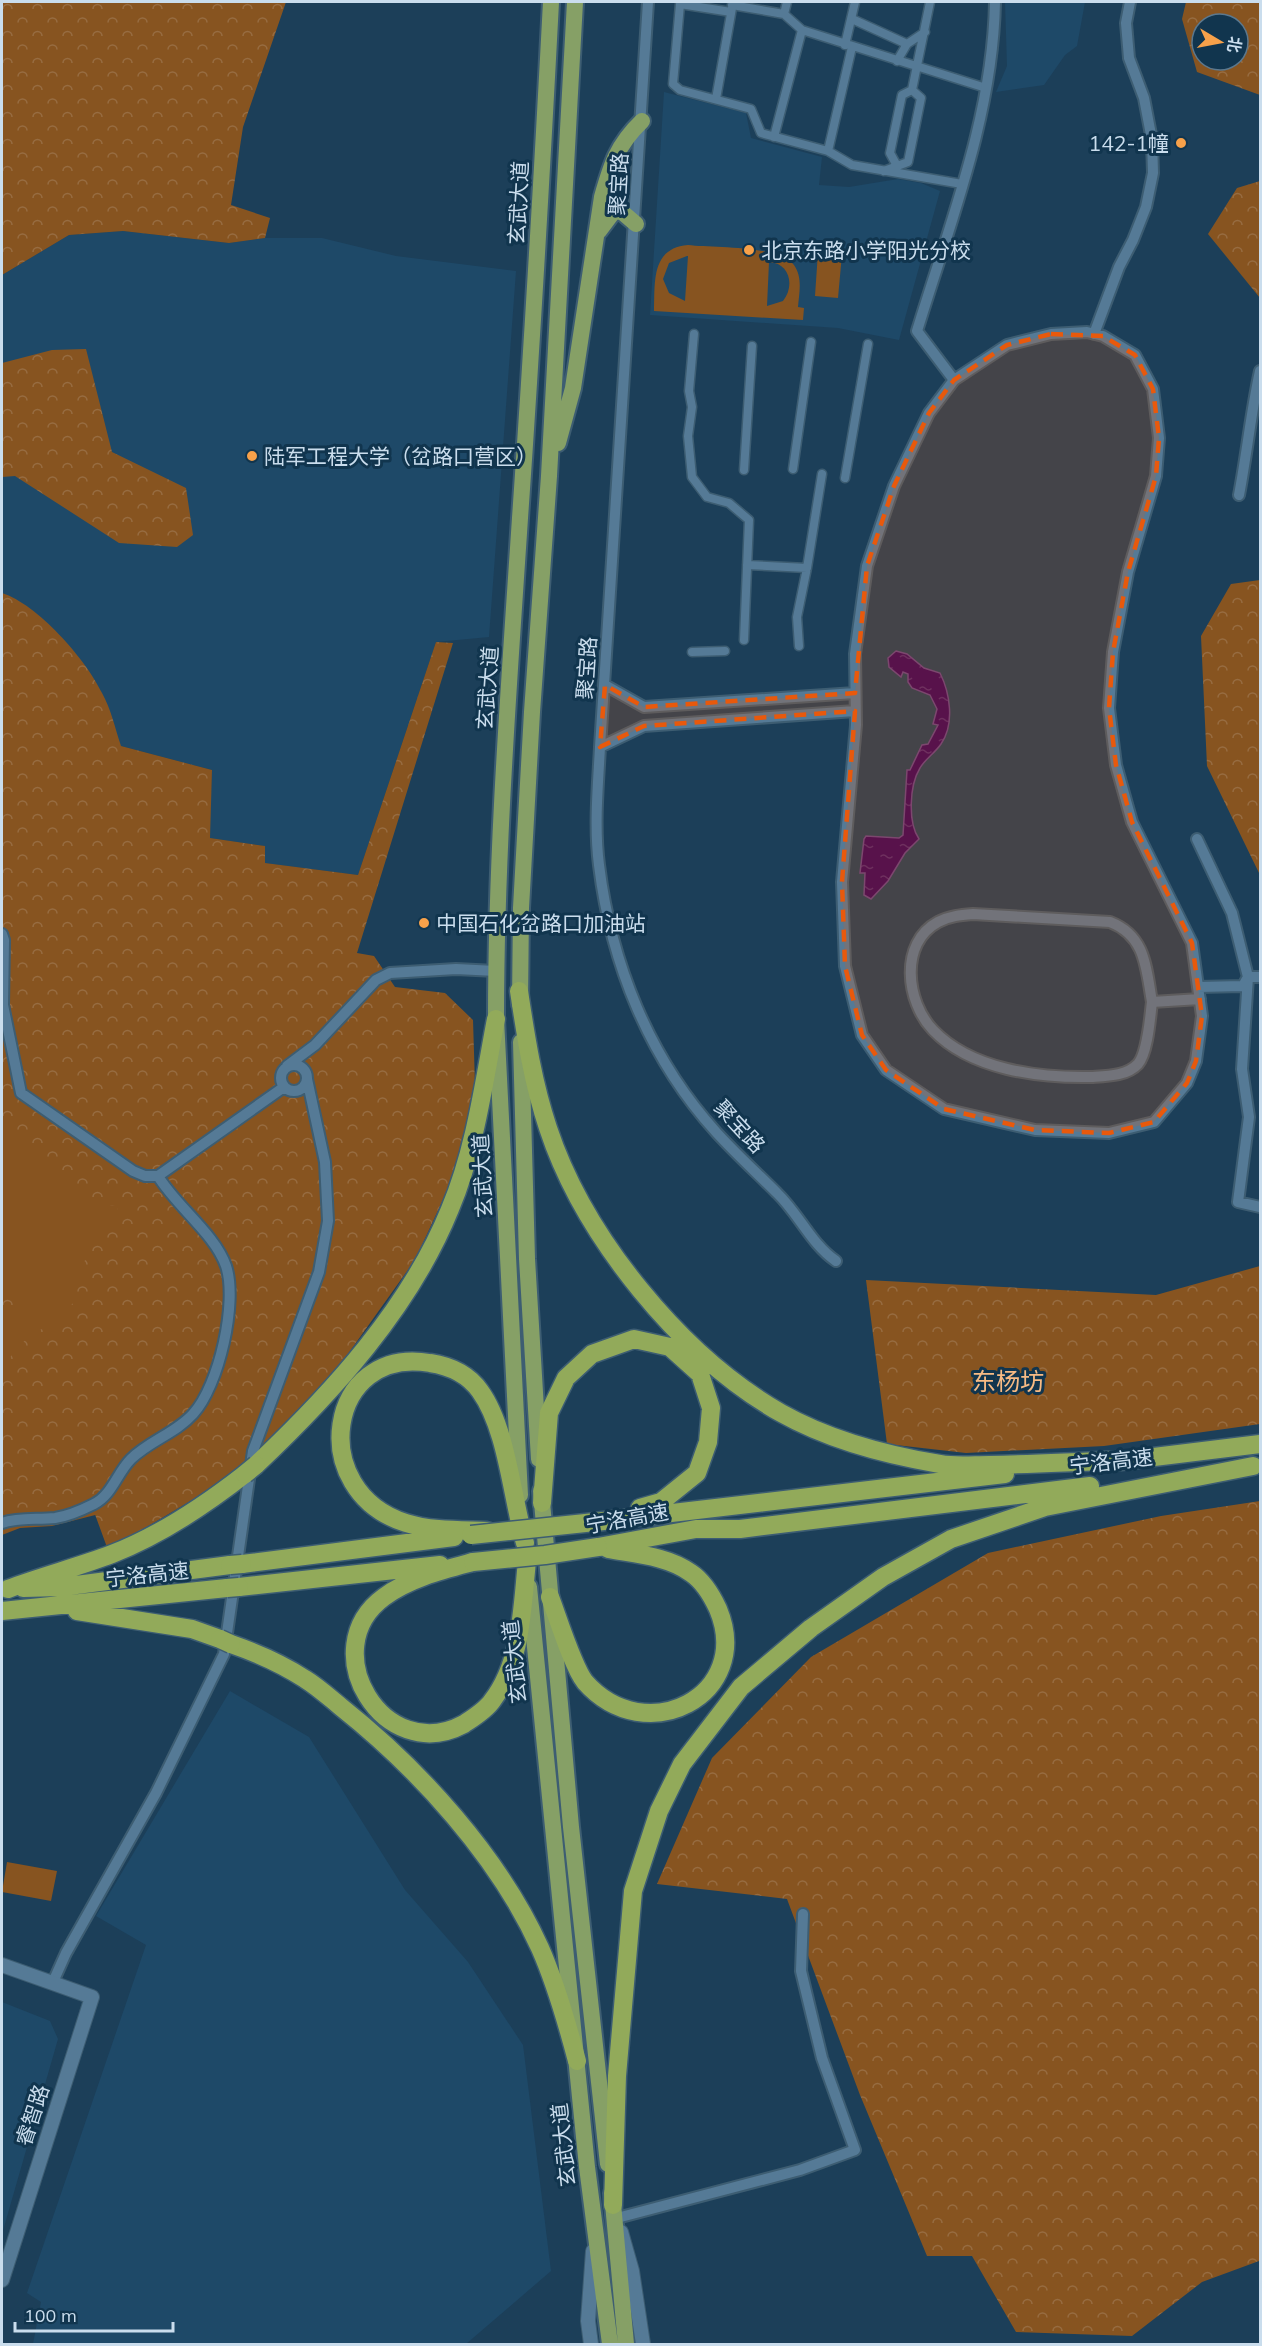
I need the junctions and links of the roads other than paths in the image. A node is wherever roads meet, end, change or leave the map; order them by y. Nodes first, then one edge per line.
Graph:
1 (551, 2) edge
2 (575, 2) edge
3 (648, 2) edge
4 (787, 2) edge
5 (855, 2) edge
6 (930, 2) edge
7 (995, 2) edge
8 (1130, 2) edge
9 (732, 6) edge
10 (784, 14) junction
11 (852, 19) junction
12 (802, 30) junction
13 (925, 32) junction
14 (907, 44) junction
15 (848, 46) junction
16 (897, 61) junction
17 (918, 68) junction
18 (986, 88) junction
19 (912, 90) junction
20 (716, 99) junction
21 (642, 122) junction
22 (774, 137) junction
23 (828, 151) junction
24 (896, 164) junction
25 (884, 171) junction
26 (962, 184) junction
27 (636, 224) junction
28 (595, 237) junction
29 (693, 334) dead end
30 (1094, 334) junction
31 (811, 342) dead end
32 (868, 344) dead end
33 (752, 346) dead end
34 (1260, 371) edge
35 (954, 380) junction
36 (793, 469) dead end
37 (744, 470) dead end
38 (822, 474) dead end
39 (549, 476) junction
40 (845, 478) dead end
41 (1239, 495) dead end
42 (747, 565) junction
43 (807, 568) junction
44 (744, 640) dead end
45 (799, 646) dead end
46 (725, 651) dead end
47 (692, 652) dead end
48 (605, 685) junction
49 (855, 693) junction
50 (855, 711) junction
51 (600, 747) junction
52 (1197, 839) dead end
53 (2, 934) edge
54 (496, 970) junction
55 (1260, 977) edge
56 (1248, 978) junction
57 (1198, 987) junction
58 (519, 991) junction
59 (1200, 999) junction
60 (1152, 1002) junction
61 (496, 1019) junction
62 (315, 1045) junction
63 (287, 1066) junction
64 (307, 1077) junction
65 (287, 1089) junction
66 (314, 1104) junction
67 (158, 1176) junction
68 (1260, 1207) edge
69 (837, 1261) dead end
70 (1260, 1444) edge
71 (1125, 1460) junction
72 (1257, 1466) edge
73 (542, 1503) junction
74 (595, 1521) junction
75 (2, 1523) edge
76 (470, 1533) junction
77 (598, 1546) junction
78 (526, 1552) junction
79 (473, 1562) junction
80 (5, 1590) edge
81 (550, 1598) junction
82 (42, 1606) junction
83 (2, 1611) edge
84 (803, 1914) dead end
85 (2, 1965) edge
86 (53, 1982) junction
87 (577, 2061) junction
88 (615, 2211) junction
89 (594, 2225) junction
90 (2, 2280) edge
91 (591, 2344) edge
92 (610, 2344) edge
93 (626, 2344) edge
94 (643, 2344) edge

1 - 54 highway, 玄武大道
2 - 39 highway, 玄武大道
3 - 21 street, 聚宝路
4 - 10 street
5 - 11 street
6 - 13 street
7 - 18 street
8 - 30 street
9 - 10 street
9 - 20 street
9 - 20 street
10 - 12 street
11 - 14 street
11 - 15 street
12 - 15 street
12 - 22 street
13 - 14 street
13 - 17 street
14 - 16 street
15 - 16 street
15 - 23 street
16 - 17 street
17 - 18 street
17 - 19 street
18 - 26 street
19 - 24 street
19 - 24 street
20 - 22 street
21 - 27 street, 聚宝路
21 - 28 highway
22 - 23 street
23 - 25 street
24 - 25 street
25 - 26 street
26 - 35 street
27 - 28 highway
27 - 48 street, 聚宝路
28 - 39 highway
29 - 42 street
30 - 35 street
30 - 57 street
31 - 36 street
32 - 40 street
33 - 37 street
34 - 41 street
35 - 49 street
38 - 43 street
39 - 58 highway, 玄武大道
42 - 43 street
42 - 44 street
43 - 45 street
46 - 47 street
48 - 49 street
48 - 51 street, 聚宝路
49 - 50 street
50 - 51 street
50 - 59 street
51 - 69 street, 聚宝路
52 - 56 street
53 - 67 street
54 - 61 highway, 玄武大道
54 - 62 street
55 - 56 street
56 - 57 street
56 - 68 street
57 - 59 street
58 - 71 highway
58 - 73 highway, 玄武大道
59 - 60 street
60 - 60 street
61 - 78 highway, 玄武大道
61 - 80 highway
62 - 63 street
62 - 64 street
63 - 64 street
63 - 65 street
64 - 65 street
64 - 66 street
65 - 66 street
65 - 67 street
66 - 86 street
67 - 75 street
70 - 71 highway, 宁洛高速
71 - 74 highway, 宁洛高速
72 - 77 highway, 宁洛高速
72 - 88 highway
73 - 74 highway
73 - 81 highway, 玄武大道
74 - 76 highway, 宁洛高速, bridge
76 - 78 highway
76 - 80 highway, 宁洛高速
77 - 79 highway, 宁洛高速, bridge
77 - 81 highway
78 - 79 highway
78 - 87 highway, 玄武大道
79 - 82 highway, 宁洛高速
81 - 88 highway, 玄武大道
82 - 83 highway, 宁洛高速
82 - 87 highway
84 - 88 street
85 - 86 street
86 - 90 street, 睿智路
87 - 89 highway, 玄武大道
88 - 93 highway, 玄武大道
88 - 94 street
89 - 91 street
89 - 92 highway, 玄武大道

